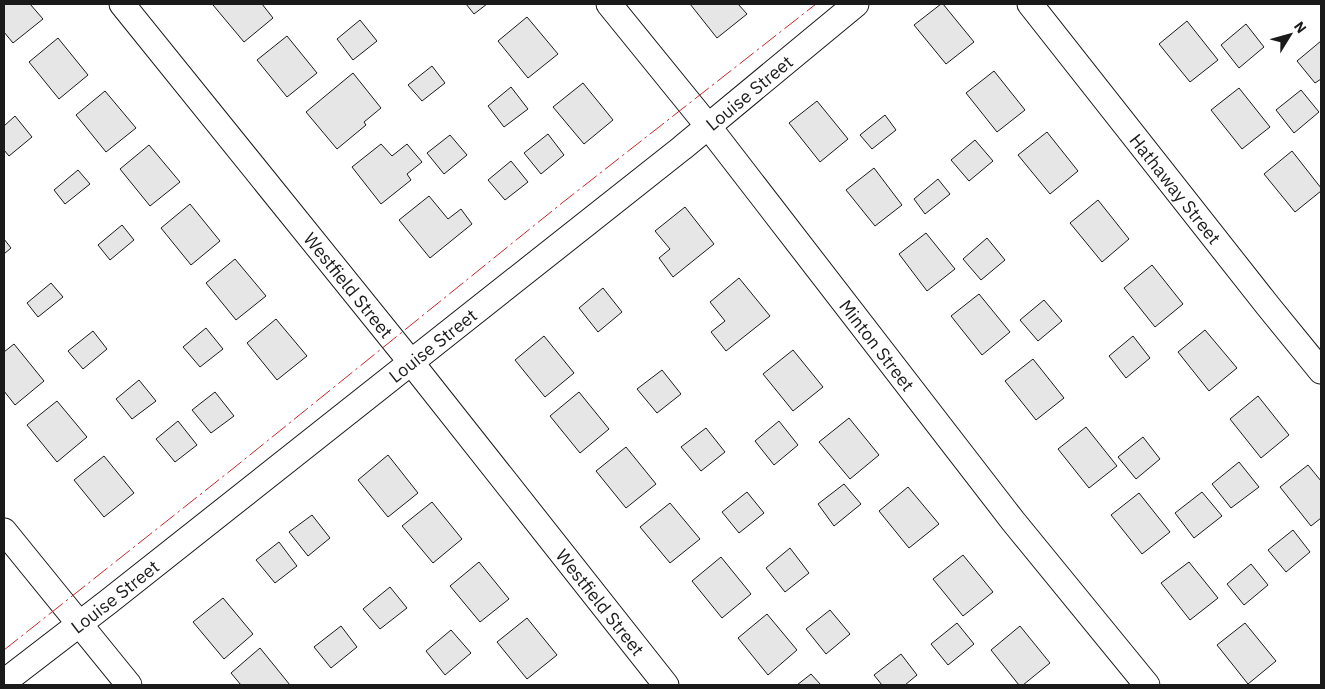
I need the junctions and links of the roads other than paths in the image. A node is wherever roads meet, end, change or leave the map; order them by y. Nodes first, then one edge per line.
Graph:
1 (122, 4) edge
2 (609, 4) edge
3 (856, 4) edge
4 (1030, 4) edge
5 (708, 126) junction
6 (410, 361) junction
7 (1321, 371) edge
8 (4, 531) edge
9 (79, 623) junction
10 (4, 682) edge
11 (129, 685) edge
12 (666, 685) edge
13 (1147, 685) edge

1 - 6 street, Westfield Street
2 - 5 street, Minton Street
3 - 5 street, Louise Street
4 - 7 street, Hathaway Street
5 - 6 street, Louise Street
5 - 13 street, Minton Street
6 - 9 street, Louise Street
6 - 12 street, Westfield Street
8 - 9 street
9 - 10 street, Louise Street
9 - 11 street

